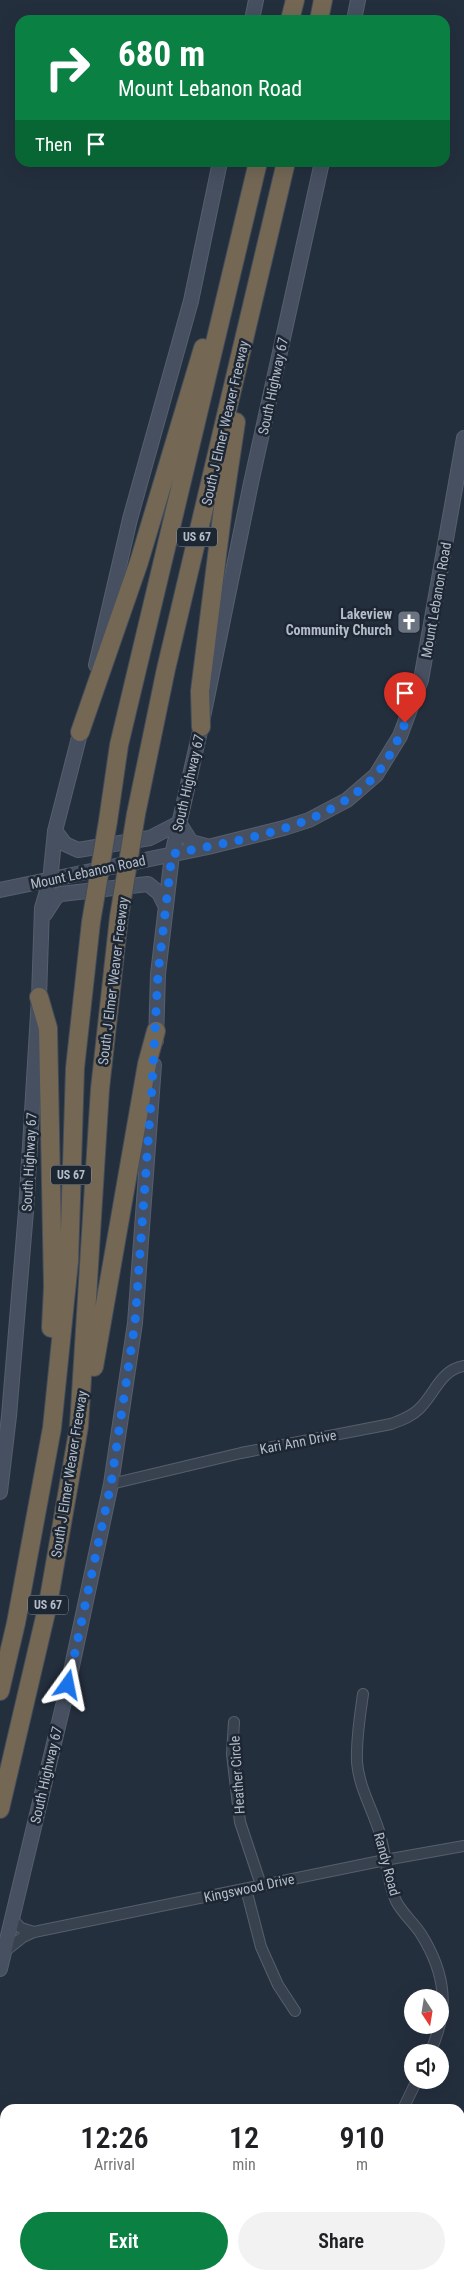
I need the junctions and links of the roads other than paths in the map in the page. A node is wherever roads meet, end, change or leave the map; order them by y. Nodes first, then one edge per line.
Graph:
1 (256, 0) edge
2 (295, 0) edge
3 (323, 0) edge
4 (358, 0) edge
5 (253, 15) edge
6 (291, 15) edge
7 (319, 15) edge
8 (355, 15) edge
9 (219, 167) edge
10 (257, 167) edge
11 (285, 167) edge
12 (321, 167) edge
13 (263, 262) junction
14 (230, 286) junction
15 (464, 438) edge
16 (201, 727) junction
17 (80, 732) junction
18 (179, 823) junction
19 (56, 831) junction
20 (208, 847) junction
21 (172, 854) junction
22 (50, 881) junction
23 (0, 890) edge
24 (166, 908) junction
25 (43, 916) junction
26 (39, 997) junction
27 (156, 1030) junction
28 (464, 1366) edge
29 (82, 1398) junction
30 (52, 1428) junction
31 (111, 1484) junction
32 (0, 1492) edge
33 (0, 1690) edge
34 (364, 1694) dead end
35 (234, 1722) dead end
36 (0, 1809) edge
37 (464, 1846) edge
38 (385, 1860) junction
39 (261, 1885) junction
40 (246, 1889) junction
41 (12, 1919) junction
42 (34, 1932) junction
43 (4, 1952) junction
44 (0, 1969) edge
45 (295, 2011) dead end
46 (434, 2044) edge
47 (413, 2089) edge
48 (405, 2104) edge

1 - 5 main road
2 - 6 highway
3 - 7 highway
4 - 8 main road
9 - 17 main road, South Highway 67
10 - 14 highway, South J Elmer Weaver Freeway / US 67
11 - 13 highway, South J Elmer Weaver Freeway / US 67
12 - 16 main road, South Highway 67
13 - 16 highway
13 - 29 highway, South J Elmer Weaver Freeway / US 67, bridge
14 - 17 highway
14 - 30 highway, South J Elmer Weaver Freeway / US 67, bridge
15 - 20 main road, Mount Lebanon Road
16 - 18 main road, South Highway 67
17 - 19 main road, South Highway 67
18 - 19 main road
18 - 20 main road
18 - 21 main road, South Highway 67
19 - 22 main road, South Highway 67
20 - 21 main road, Mount Lebanon Road
21 - 22 main road, Mount Lebanon Road
21 - 24 main road, South Highway 67
22 - 23 main road, Mount Lebanon Road
22 - 25 main road, South Highway 67
24 - 25 main road
24 - 27 main road, South Highway 67
25 - 26 main road, South Highway 67
26 - 30 highway
26 - 32 main road, South Highway 67
27 - 29 highway
27 - 31 main road, South Highway 67
28 - 31 street, Kari Ann Drive
29 - 36 highway, South J Elmer Weaver Freeway / US 67
30 - 33 highway, South J Elmer Weaver Freeway / US 67
31 - 41 main road, South Highway 67
34 - 38 street, Randy Road
35 - 39 street, Heather Circle
37 - 38 street, Kingswood Drive
38 - 39 street, Kingswood Drive
38 - 46 street, Randy Road
39 - 40 street, Kingswood Drive
40 - 42 street, Kingswood Drive
40 - 45 street
41 - 42 street
41 - 43 main road, South Highway 67
42 - 43 street, Kingswood Drive
43 - 44 main road, South Highway 67
47 - 48 street

